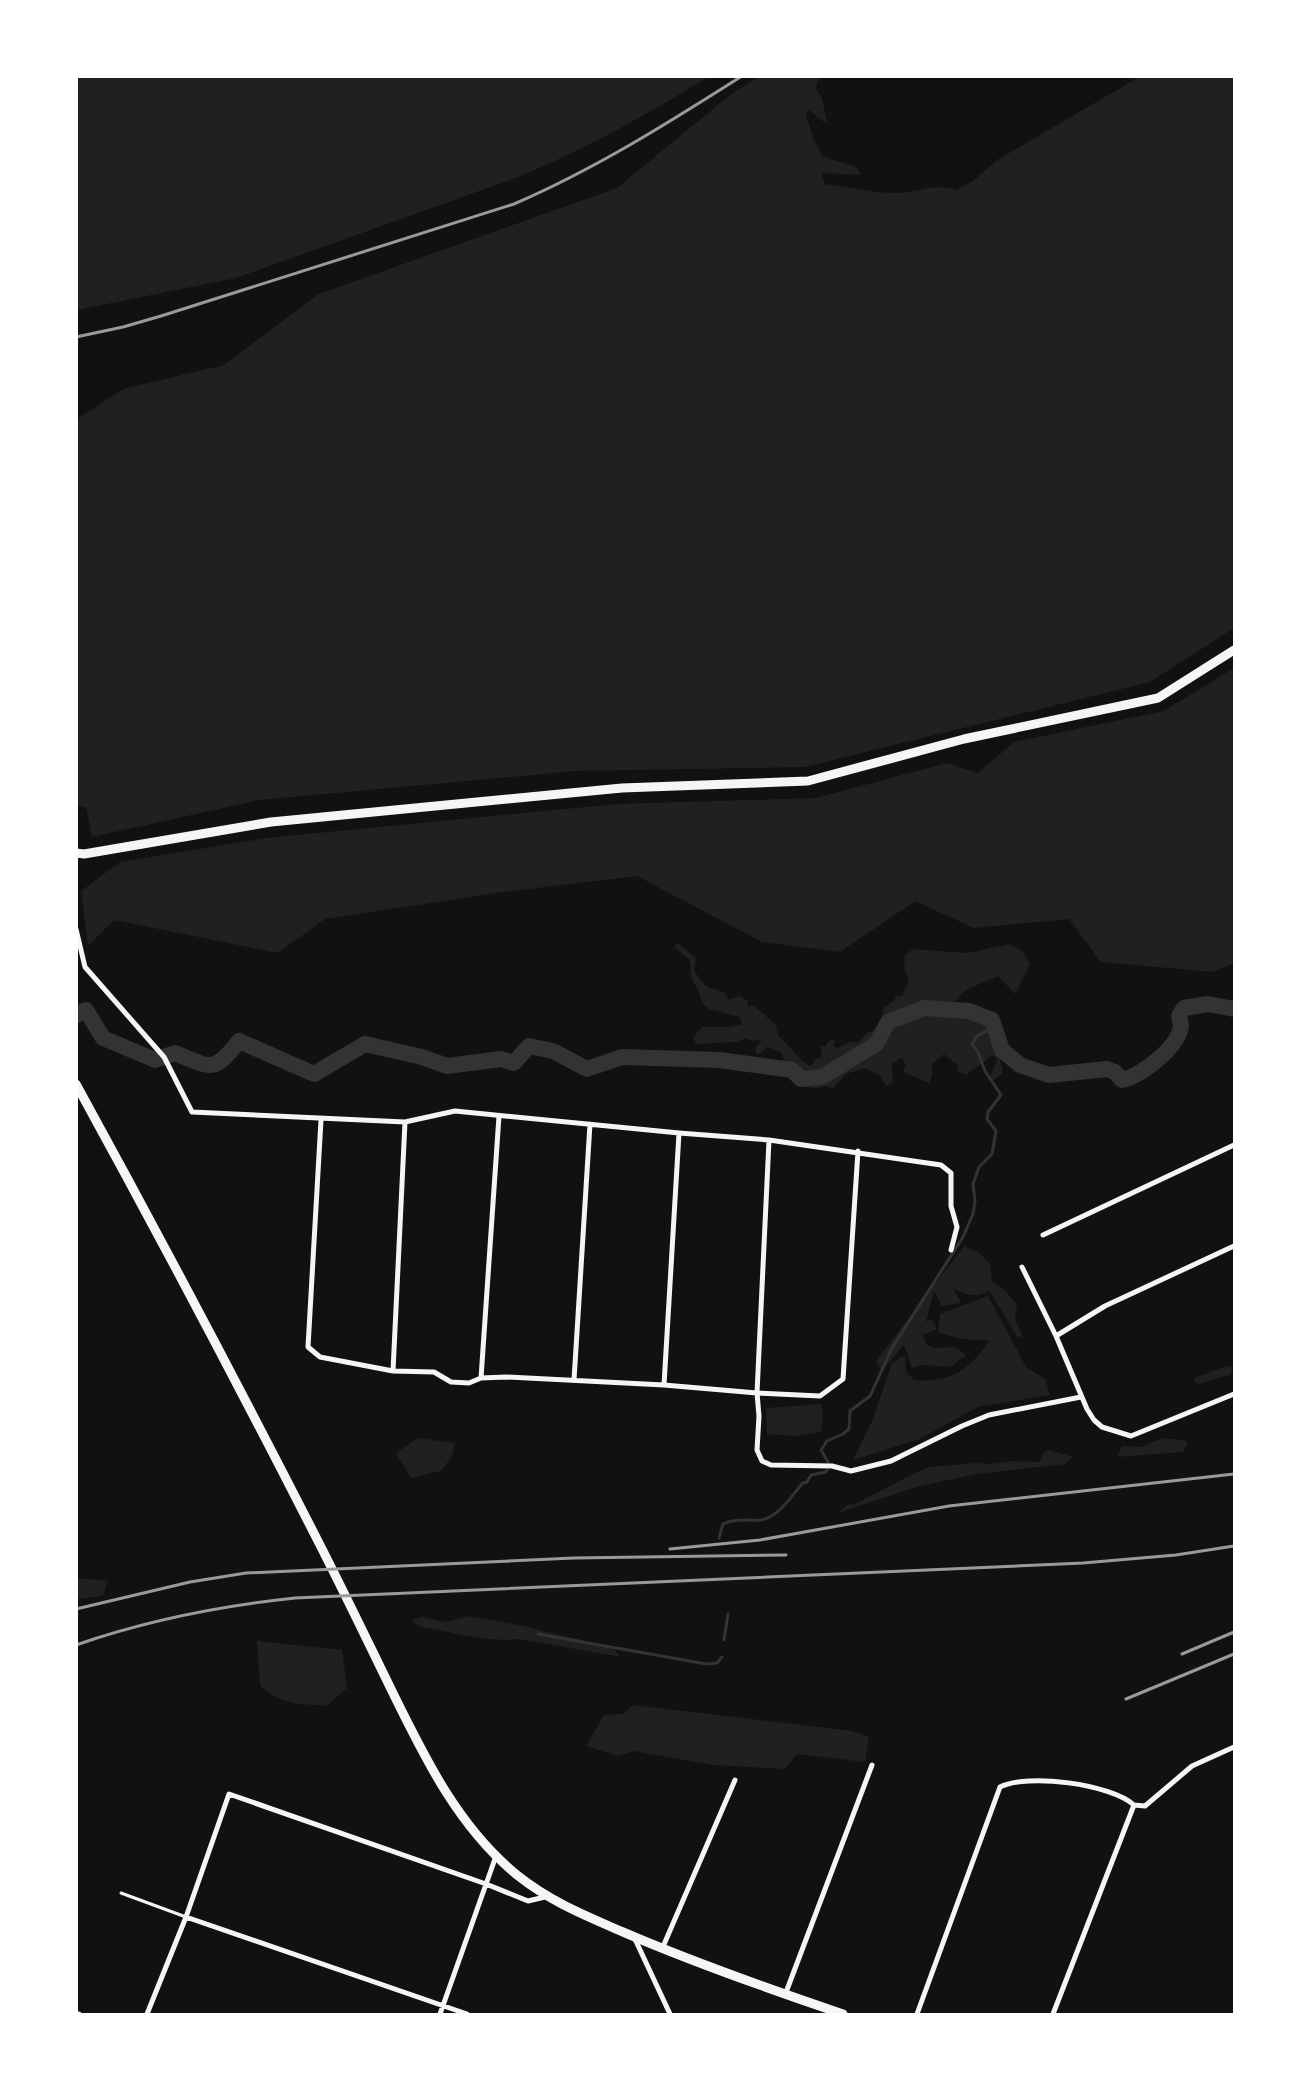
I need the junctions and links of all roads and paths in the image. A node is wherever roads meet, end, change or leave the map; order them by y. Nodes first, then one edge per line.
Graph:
1 (1234, 650) edge
2 (76, 853) edge
3 (76, 929) edge
4 (76, 1084) edge
5 (499, 1116) junction
6 (321, 1120) junction
7 (405, 1122) junction
8 (590, 1124) junction
9 (679, 1133) junction
10 (768, 1140) junction
11 (1234, 1145) edge
12 (858, 1151) junction
13 (1043, 1235) dead end
14 (1234, 1246) edge
15 (951, 1250) dead end
16 (1022, 1267) dead end
17 (1056, 1336) junction
18 (393, 1371) junction
19 (481, 1378) junction
20 (574, 1380) junction
21 (664, 1385) junction
22 (757, 1394) junction
23 (1234, 1394) edge
24 (1081, 1397) junction
25 (1234, 1747) edge
26 (872, 1765) dead end
27 (735, 1780) dead end
28 (1134, 1805) junction
29 (496, 1856) junction
30 (486, 1884) junction
31 (121, 1893) dead end
32 (545, 1897) junction
33 (186, 1917) junction
34 (634, 1937) junction
35 (662, 1949) junction
36 (785, 1995) junction
37 (444, 2005) junction
38 (147, 2014) edge
39 (440, 2014) edge
40 (467, 2014) edge
41 (670, 2014) edge
42 (843, 2014) edge
43 (917, 2014) edge
44 (1053, 2014) edge

1 - 2 main road
3 - 6 street
4 - 29 main road
5 - 7 street
5 - 8 street
5 - 19 street
6 - 7 street
6 - 18 street
7 - 18 street
8 - 9 street
8 - 20 street
9 - 10 street
9 - 21 street
10 - 12 street
10 - 22 street
11 - 13 street
12 - 15 street
12 - 22 street
14 - 17 street
16 - 17 street
17 - 24 street
18 - 19 street
19 - 20 street
20 - 21 street
21 - 22 street
22 - 24 street
23 - 24 street
25 - 28 street
26 - 36 street
27 - 35 street
28 - 43 street
28 - 44 street
29 - 30 street
29 - 32 main road
30 - 32 street
30 - 33 street
30 - 37 street
31 - 33 lane
32 - 34 main road
33 - 37 street
33 - 38 street
34 - 35 main road
34 - 41 street
35 - 36 main road
36 - 42 main road
37 - 39 street
37 - 40 street

